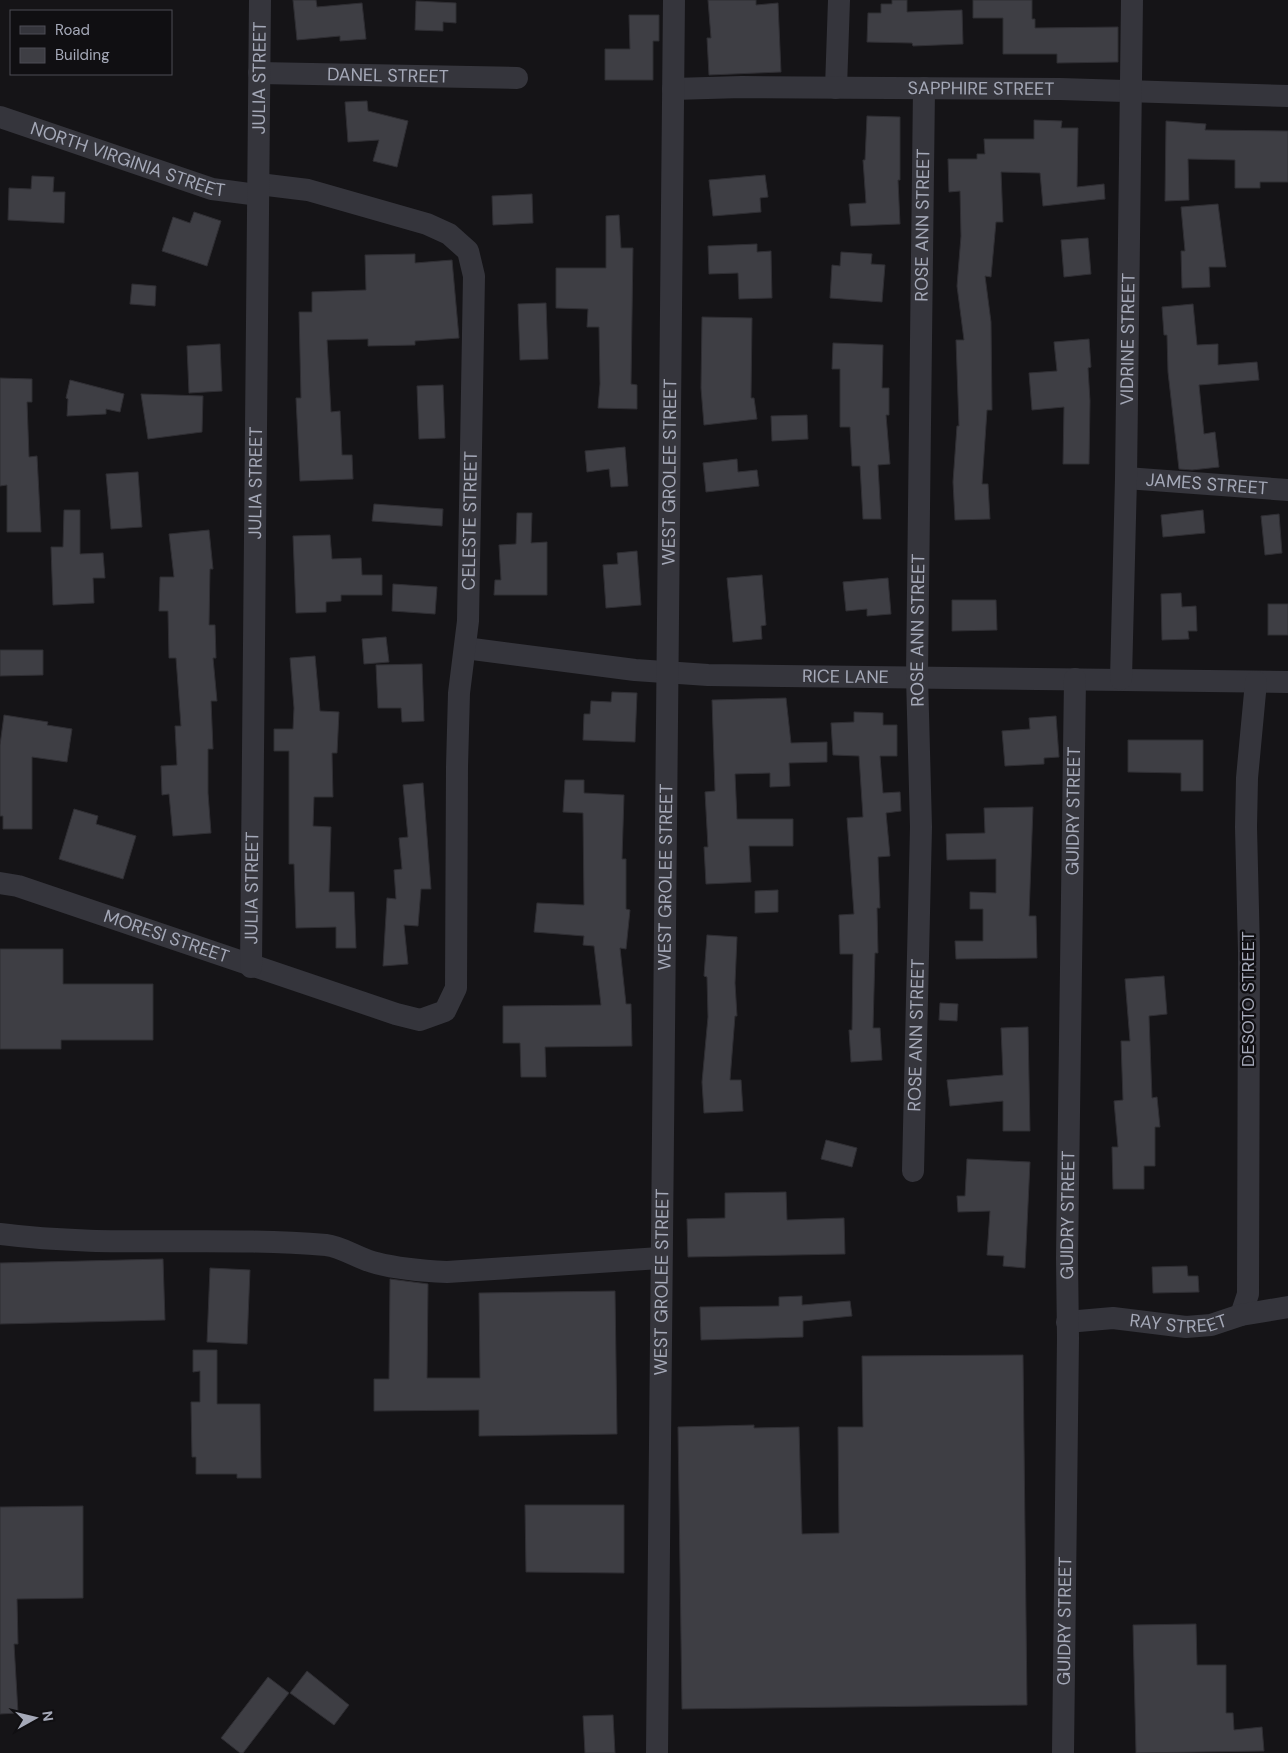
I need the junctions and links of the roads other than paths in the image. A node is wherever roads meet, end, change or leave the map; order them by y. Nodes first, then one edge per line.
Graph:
1 (260, 0) edge
2 (674, 0) edge
3 (839, 0) edge
4 (1132, 0) edge
5 (259, 73) junction
6 (517, 78) dead end
7 (836, 88) junction
8 (924, 88) junction
9 (673, 89) junction
10 (1129, 92) junction
11 (1288, 96) edge
12 (0, 117) edge
13 (259, 190) junction
14 (1126, 478) junction
15 (1288, 490) edge
16 (465, 648) junction
17 (666, 672) junction
18 (916, 676) junction
19 (1075, 679) junction
20 (1121, 679) junction
21 (1256, 682) junction
22 (1288, 682) edge
23 (0, 883) edge
24 (251, 967) junction
25 (445, 1010) joint
26 (913, 1171) dead end
27 (0, 1234) edge
28 (660, 1258) junction
29 (1288, 1307) edge
30 (1241, 1315) junction
31 (1067, 1322) junction
32 (657, 1753) edge
33 (1063, 1753) edge

1 - 5 street, JULIA STREET
2 - 9 street, WEST GROLEE STREET
3 - 7 street
4 - 10 street, VIDRINE STREET
5 - 6 street, DANEL STREET
5 - 13 street, JULIA STREET
7 - 8 street, SAPPHIRE STREET
7 - 9 street, SAPPHIRE STREET
8 - 10 street, SAPPHIRE STREET
8 - 18 street, ROSE ANN STREET
9 - 17 street, WEST GROLEE STREET
10 - 11 street, SAPPHIRE STREET
10 - 14 street, VIDRINE STREET
12 - 13 street, NORTH VIRGINIA STREET
13 - 16 street, CELESTE STREET
13 - 24 street, JULIA STREET
14 - 15 street, JAMES STREET
14 - 20 street, VIDRINE STREET
16 - 17 street, RICE LANE
16 - 25 street, CELESTE STREET
17 - 18 street, RICE LANE
17 - 28 street, WEST GROLEE STREET
18 - 19 street, RICE LANE
18 - 26 street, ROSE ANN STREET
19 - 20 street, RICE LANE
19 - 31 street, GUIDRY STREET
20 - 21 street, RICE LANE
21 - 22 street, RICE LANE
21 - 30 street, DESOTO STREET
23 - 24 street, MORESI STREET
24 - 25 street, MORESI STREET
27 - 28 street
28 - 32 street, WEST GROLEE STREET
29 - 30 street, RAY STREET
30 - 31 street, RAY STREET
31 - 33 street, GUIDRY STREET

